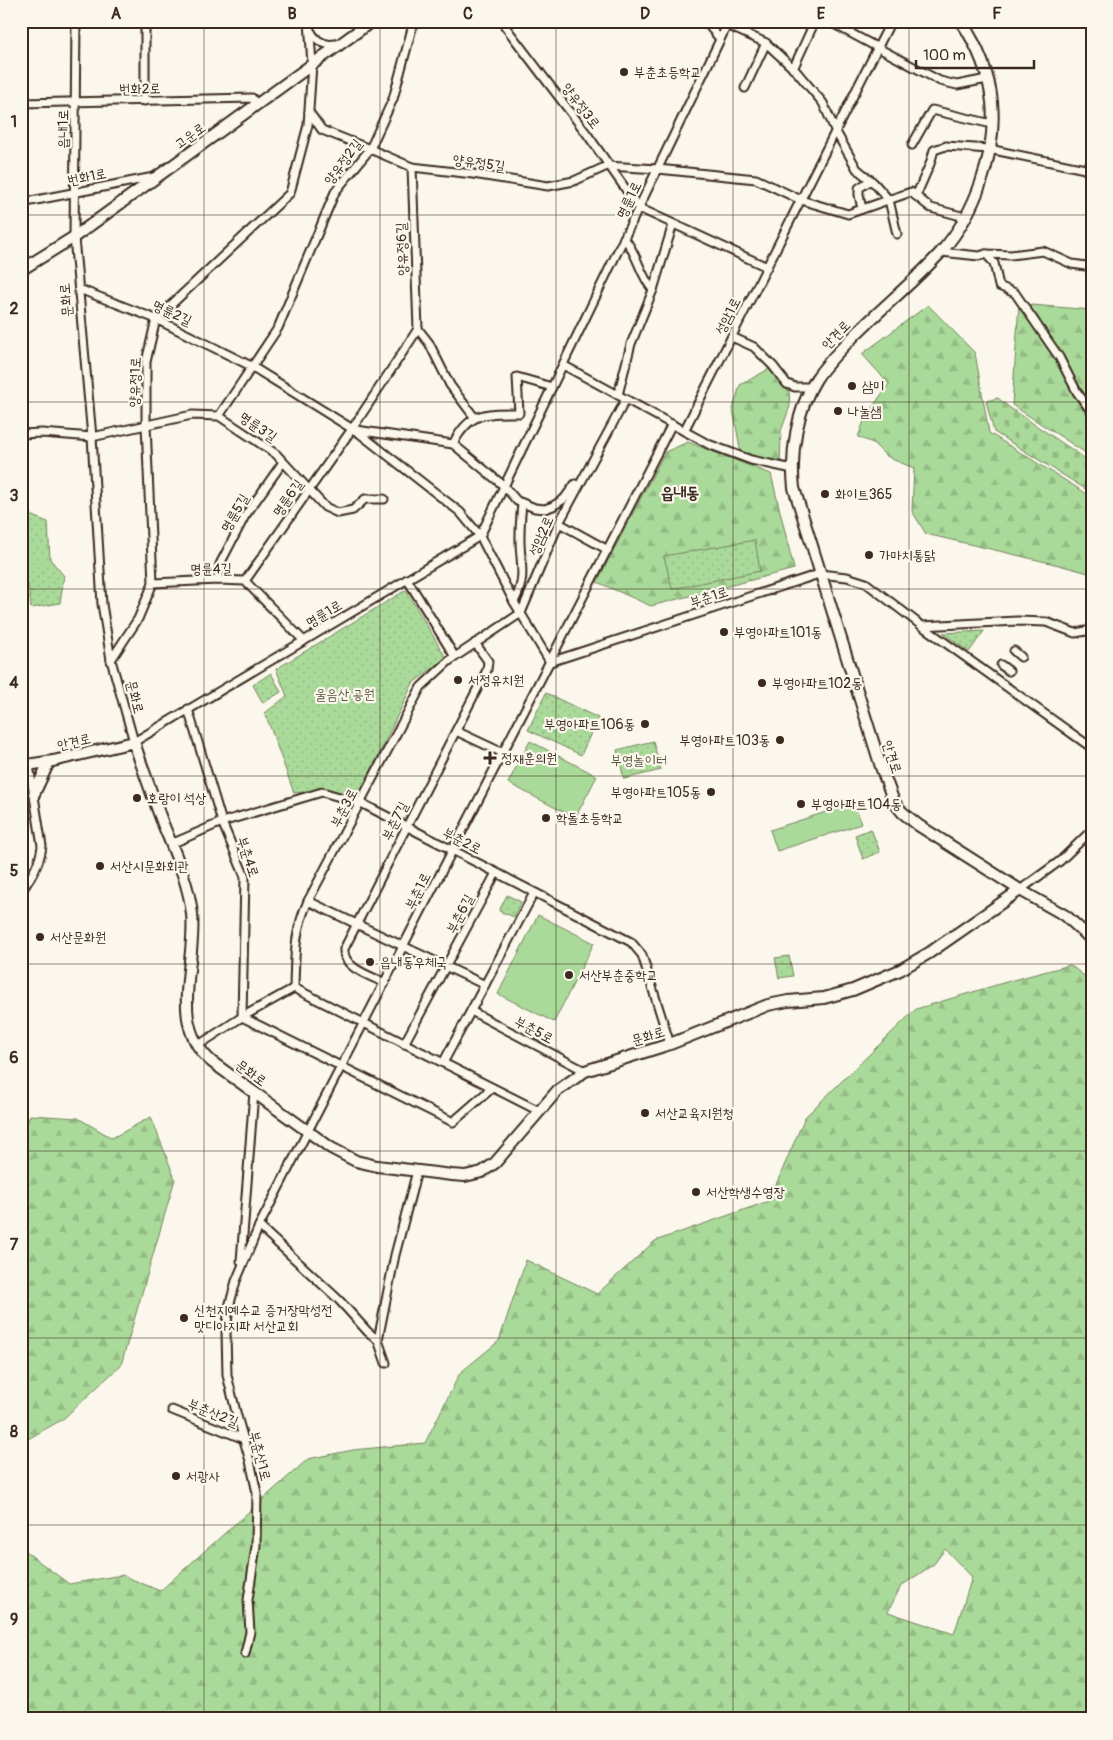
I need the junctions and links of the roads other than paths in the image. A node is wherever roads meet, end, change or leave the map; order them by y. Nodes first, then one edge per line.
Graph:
1 (76, 21) edge
2 (145, 21) edge
3 (372, 21) edge
4 (414, 21) edge
5 (501, 21) edge
6 (705, 21) edge
7 (815, 21) edge
8 (828, 21) edge
9 (961, 21) edge
10 (891, 22) edge
11 (728, 23) edge
12 (309, 24) edge
13 (720, 39) junction
14 (766, 43) junction
15 (337, 47) junction
16 (878, 48) junction
17 (312, 64) junction
18 (792, 69) junction
19 (987, 79) junction
20 (745, 88) dead end
21 (145, 101) junction
22 (254, 101) junction
23 (75, 102) junction
24 (21, 103) edge
25 (309, 112) junction
26 (992, 124) junction
27 (836, 132) junction
28 (912, 145) dead end
29 (370, 149) junction
30 (989, 149) junction
31 (1092, 162) edge
32 (607, 166) junction
33 (412, 167) junction
34 (1085, 168) junction
35 (658, 169) junction
36 (158, 177) junction
37 (1092, 177) edge
38 (871, 180) junction
39 (75, 192) junction
40 (916, 196) junction
41 (801, 200) junction
42 (889, 200) junction
43 (21, 203) edge
44 (638, 208) junction
45 (862, 209) junction
46 (965, 217) junction
47 (673, 224) junction
48 (897, 234) dead end
49 (74, 237) junction
50 (624, 238) junction
51 (941, 252) junction
52 (986, 254) junction
53 (1092, 264) edge
54 (767, 267) junction
55 (21, 270) edge
56 (79, 289) junction
57 (653, 290) junction
58 (156, 319) junction
59 (418, 329) junction
60 (732, 337) junction
61 (563, 365) junction
62 (251, 366) junction
63 (552, 387) junction
64 (811, 387) junction
65 (618, 395) junction
66 (626, 399) junction
67 (1091, 411) edge
68 (219, 416) junction
69 (475, 418) junction
70 (672, 424) junction
71 (146, 425) junction
72 (352, 429) junction
73 (684, 431) junction
74 (21, 434) edge
75 (92, 437) junction
76 (453, 444) junction
77 (283, 462) junction
78 (793, 469) junction
79 (586, 470) junction
80 (504, 486) junction
81 (310, 490) junction
82 (384, 499) dead end
83 (522, 503) junction
84 (559, 523) junction
85 (480, 536) junction
86 (608, 550) junction
87 (819, 574) junction
88 (407, 579) junction
89 (218, 580) junction
90 (245, 582) junction
91 (154, 583) junction
92 (514, 602) junction
93 (521, 613) junction
94 (922, 626) junction
95 (1092, 630) edge
96 (304, 641) junction
97 (475, 643) junction
98 (1014, 650) dead end
99 (455, 657) junction
100 (1021, 657) dead end
101 (111, 660) junction
102 (550, 662) junction
103 (1001, 665) dead end
104 (1010, 671) dead end
105 (188, 710) junction
106 (456, 731) junction
107 (134, 742) junction
108 (1092, 748) edge
109 (504, 753) junction
110 (49, 762) junction
111 (25, 766) edge
112 (34, 794) junction
113 (361, 803) junction
114 (222, 822) junction
115 (407, 826) junction
116 (1092, 830) edge
117 (171, 844) junction
118 (453, 851) junction
119 (496, 873) junction
120 (1020, 890) junction
121 (21, 892) edge
122 (534, 893) junction
123 (308, 901) junction
124 (357, 924) junction
125 (1092, 940) edge
126 (404, 946) junction
127 (446, 966) junction
128 (384, 983) junction
129 (485, 985) junction
130 (294, 988) junction
131 (471, 1011) junction
132 (242, 1017) junction
133 (364, 1023) junction
134 (404, 1044) junction
135 (670, 1044) junction
136 (197, 1046) junction
137 (443, 1063) junction
138 (341, 1067) junction
139 (585, 1070) junction
140 (492, 1088) junction
141 (254, 1092) junction
142 (539, 1111) junction
143 (308, 1131) junction
144 (417, 1171) junction
145 (259, 1226) junction
146 (241, 1267) junction
147 (378, 1340) junction
148 (386, 1363) dead end
149 (172, 1410) dead end
150 (244, 1439) junction
151 (245, 1654) dead end

1 - 23 street, 읍내1로
2 - 21 street
3 - 15 street, 고운로
4 - 29 street, 양유정2길
5 - 32 street, 양유정3로
6 - 13 street
7 - 18 street
8 - 16 street
9 - 19 street, 안견로
10 - 16 street, 성암1로
11 - 13 street, 명륜1로
11 - 14 street, 명륜1로
12 - 15 street
12 - 17 street
13 - 35 street, 명륜1로
14 - 18 street
14 - 20 street
15 - 17 street, 고운로
16 - 19 street
16 - 27 street, 성암1로
17 - 22 street, 고운로
17 - 25 street
18 - 27 street
19 - 26 street, 안견로
21 - 22 street, 번화2로
21 - 23 street, 번화2로
22 - 36 street, 고운로
23 - 24 street, 번화2로
23 - 39 street, 읍내1로
25 - 29 street, 양유정5길
25 - 58 street
26 - 28 street
26 - 30 street, 안견로
27 - 38 street
27 - 41 street, 성암1로
29 - 33 street, 양유정5길
29 - 62 street, 양유정2길
30 - 34 street
30 - 40 street
30 - 46 street, 안견로
31 - 34 street
32 - 33 street, 양유정5길
32 - 35 street, 양유정5길
32 - 44 street, 양유정3로
33 - 59 street, 양유정6길
34 - 37 street
35 - 41 street
35 - 44 street, 명륜1로
36 - 39 street, 번화1로
36 - 49 street, 고운로
38 - 42 street
38 - 45 street
39 - 43 street, 번화1로
39 - 49 street, 읍내1로
40 - 42 street
40 - 46 street
41 - 45 street
41 - 54 street, 성암1로
42 - 45 street
42 - 48 street
44 - 47 street
44 - 50 street, 명륜1로
46 - 51 street, 안견로
47 - 54 street
47 - 57 street
49 - 55 street, 고운로
49 - 56 street, 문화로
50 - 57 street
50 - 61 street, 명륜1로
51 - 52 street
51 - 64 street, 안견로
52 - 53 street
52 - 67 street
54 - 60 street, 성암1로
56 - 58 street, 명륜2길
56 - 75 street, 문화로
57 - 65 street
58 - 62 street, 명륜2길
58 - 71 street, 양유정1로
59 - 69 street
59 - 72 street
60 - 64 street
60 - 73 street, 성암1로
61 - 63 street, 명륜1로
61 - 65 street
62 - 68 street
62 - 72 street, 명륜2길
63 - 69 street
63 - 80 street, 명륜1로
64 - 78 street, 안견로
65 - 66 street
66 - 70 street
66 - 79 street, 성암2로
68 - 71 street, 명륜3길
68 - 77 street, 명륜3길
69 - 76 street
70 - 73 street
70 - 86 street
71 - 75 street, 명륜3길
71 - 91 street, 양유정1로
72 - 76 street, 명륜2길
72 - 81 street, 명륜6길
72 - 85 street, 명륜2길
73 - 78 street
74 - 75 street, 명륜3길
75 - 101 street, 문화로
76 - 80 street
77 - 81 street, 명륜3길
77 - 89 street, 명륜5길
78 - 87 street, 안견로
79 - 83 street, 성암2로
79 - 84 street, 성암2로
80 - 83 street
80 - 85 street, 명륜1로
81 - 82 street, 명륜3길
81 - 90 street, 명륜6길
83 - 92 street
84 - 86 street
84 - 93 street, 성암2로
85 - 88 street, 명륜1로
85 - 92 street
86 - 102 street
87 - 94 street
87 - 102 street, 부춘1로
87 - 120 street, 안견로
88 - 96 street, 명륜1로
88 - 99 street
89 - 90 street, 명륜4길
89 - 91 street, 명륜4길
90 - 96 street, 명륜4길
91 - 101 street, 양유정1로
92 - 93 street
93 - 97 street, 부춘3로
93 - 102 street
94 - 95 street
94 - 108 street
96 - 105 street, 명륜1로
97 - 99 street, 부춘3로
97 - 106 street, 부춘7길
98 - 100 street
99 - 113 street, 부춘3로
101 - 107 street, 문화로
102 - 109 street, 부춘1로
103 - 104 street
105 - 107 street, 명륜1로
105 - 114 street, 부춘4로
106 - 109 street
106 - 115 street, 부춘7길
107 - 110 street, 안견로
107 - 117 street, 문화로
109 - 118 street, 부춘1로
110 - 111 street, 안견로
110 - 112 street
111 - 112 street
112 - 121 street
113 - 114 street, 부춘2로
113 - 115 street, 부춘2로
113 - 123 street, 부춘3로
114 - 117 street, 부춘2로
114 - 132 street, 부춘4로
115 - 118 street, 부춘2로
115 - 124 street, 부춘7길
116 - 120 street
117 - 136 street, 문화로
118 - 119 street, 부춘2로
118 - 126 street, 부춘1로
119 - 122 street, 부춘2로
119 - 127 street, 부춘6길
120 - 125 street, 안견로
120 - 135 street, 문화로
122 - 129 street
122 - 135 street, 부춘2로
123 - 124 street
123 - 130 street, 부춘3로
124 - 126 street
124 - 128 street, 부춘7길
126 - 127 street
126 - 128 street, 부춘1로
127 - 129 street
127 - 134 street, 부춘6길
128 - 133 street, 부춘1로
129 - 131 street
130 - 132 street
130 - 133 street
131 - 137 street
131 - 139 street, 부춘5로
132 - 136 street
132 - 138 street
133 - 134 street
133 - 138 street, 부춘1로
134 - 137 street
135 - 139 street, 문화로
136 - 141 street, 문화로
137 - 140 street
138 - 140 street
138 - 143 street, 부춘1로
139 - 142 street, 문화로
140 - 142 street
141 - 143 street, 문화로
141 - 146 street, 부춘산1로
142 - 144 street, 문화로
143 - 144 street, 문화로
143 - 145 street, 부춘산1로
144 - 147 street
145 - 146 street, 부춘산1로
145 - 147 street
146 - 150 street, 부춘산1로
147 - 148 street
149 - 150 street, 부춘산2길
150 - 151 street, 부춘산1로

